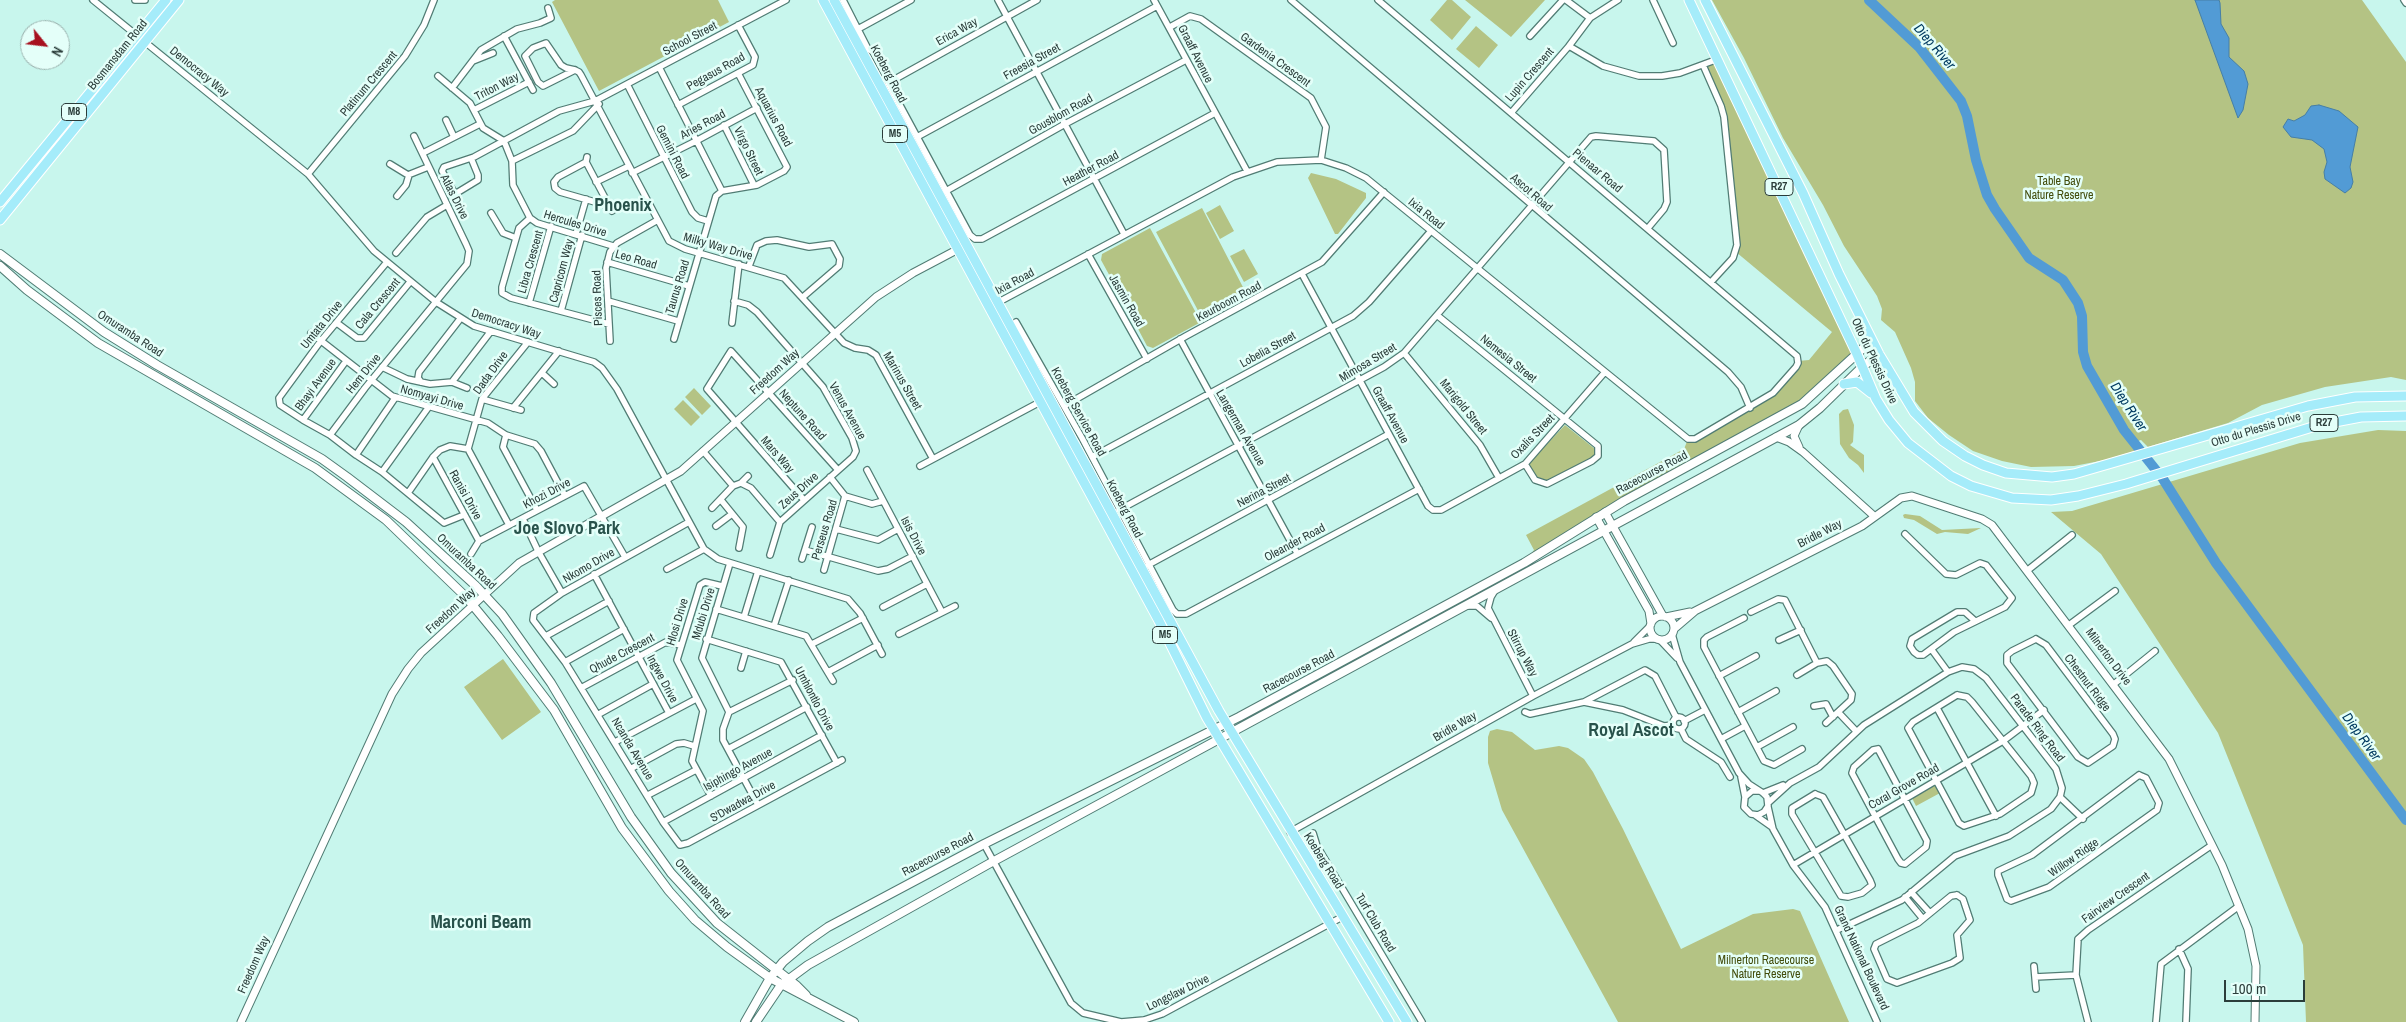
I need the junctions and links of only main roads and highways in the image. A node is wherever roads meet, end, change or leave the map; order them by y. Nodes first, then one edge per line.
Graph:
1 (166, 0) edge
2 (179, 0) edge
3 (823, 0) edge
4 (834, 0) edge
5 (1690, 0) edge
6 (1705, 0) edge
7 (20, 178) junction
8 (0, 196) edge
9 (0, 202) edge
10 (0, 220) edge
11 (963, 249) junction
12 (0, 254) edge
13 (0, 266) edge
14 (993, 305) junction
15 (1872, 340) junction
16 (1856, 352) junction
17 (1879, 354) junction
18 (1862, 367) junction
19 (1844, 384) junction
20 (2406, 396) edge
21 (1876, 399) junction
22 (2406, 416) edge
23 (1226, 723) junction
24 (1214, 729) junction
25 (1232, 734) junction
26 (1220, 740) junction
27 (777, 970) junction
28 (770, 978) junction
29 (787, 979) junction
30 (781, 984) junction
31 (808, 998) junction
32 (745, 1022) edge
33 (756, 1022) edge
34 (854, 1022) edge
35 (1389, 1022) edge
36 (1407, 1022) edge

1 - 7 main road, Bosmansdam Road / M8
2 - 10 main road, Bosmansdam Road / M8
3 - 11 main road, Koeberg Road / M5
4 - 11 main road, Koeberg Road / M5
5 - 16 main road, Otto du Plessis Drive / R27
6 - 15 main road, Otto du Plessis Drive / R27
7 - 8 main road
7 - 9 main road, Bosmansdam Road / M8
11 - 14 main road, Koeberg Road / M5
12 - 27 main road, Omuramba Road
13 - 28 main road, Omuramba Road
14 - 23 main road, Koeberg Road / M5
14 - 24 main road, Koeberg Road / M5
15 - 16 main road, Racecourse Road
15 - 17 main road, Otto du Plessis Drive / R27
16 - 18 main road, Otto du Plessis Drive / R27
16 - 23 main road, Racecourse Road
17 - 18 main road, Racecourse Road
17 - 20 main road, Otto du Plessis Drive / R27
18 - 19 main road, Racecourse Road
18 - 21 main road, Otto du Plessis Drive / R27
19 - 21 main road
19 - 25 main road, Racecourse Road
21 - 22 main road, Otto du Plessis Drive / R27
23 - 24 main road, Racecourse Road
23 - 25 main road, Koeberg Road / M5
24 - 26 main road, Koeberg Road / M5
24 - 27 main road, Racecourse Road
25 - 26 main road, Racecourse Road
25 - 36 main road, Koeberg Road / M5
26 - 29 main road, Racecourse Road
26 - 35 main road, Koeberg Road / M5
27 - 28 main road, Racecourse Road
27 - 29 main road, Omuramba Road
28 - 30 main road, Omuramba Road
28 - 32 main road, Racecourse Road
29 - 30 main road, Racecourse Road
29 - 31 main road, Omuramba Road
30 - 31 main road, Omuramba Road
30 - 33 main road, Racecourse Road
31 - 34 main road, Omuramba Road

